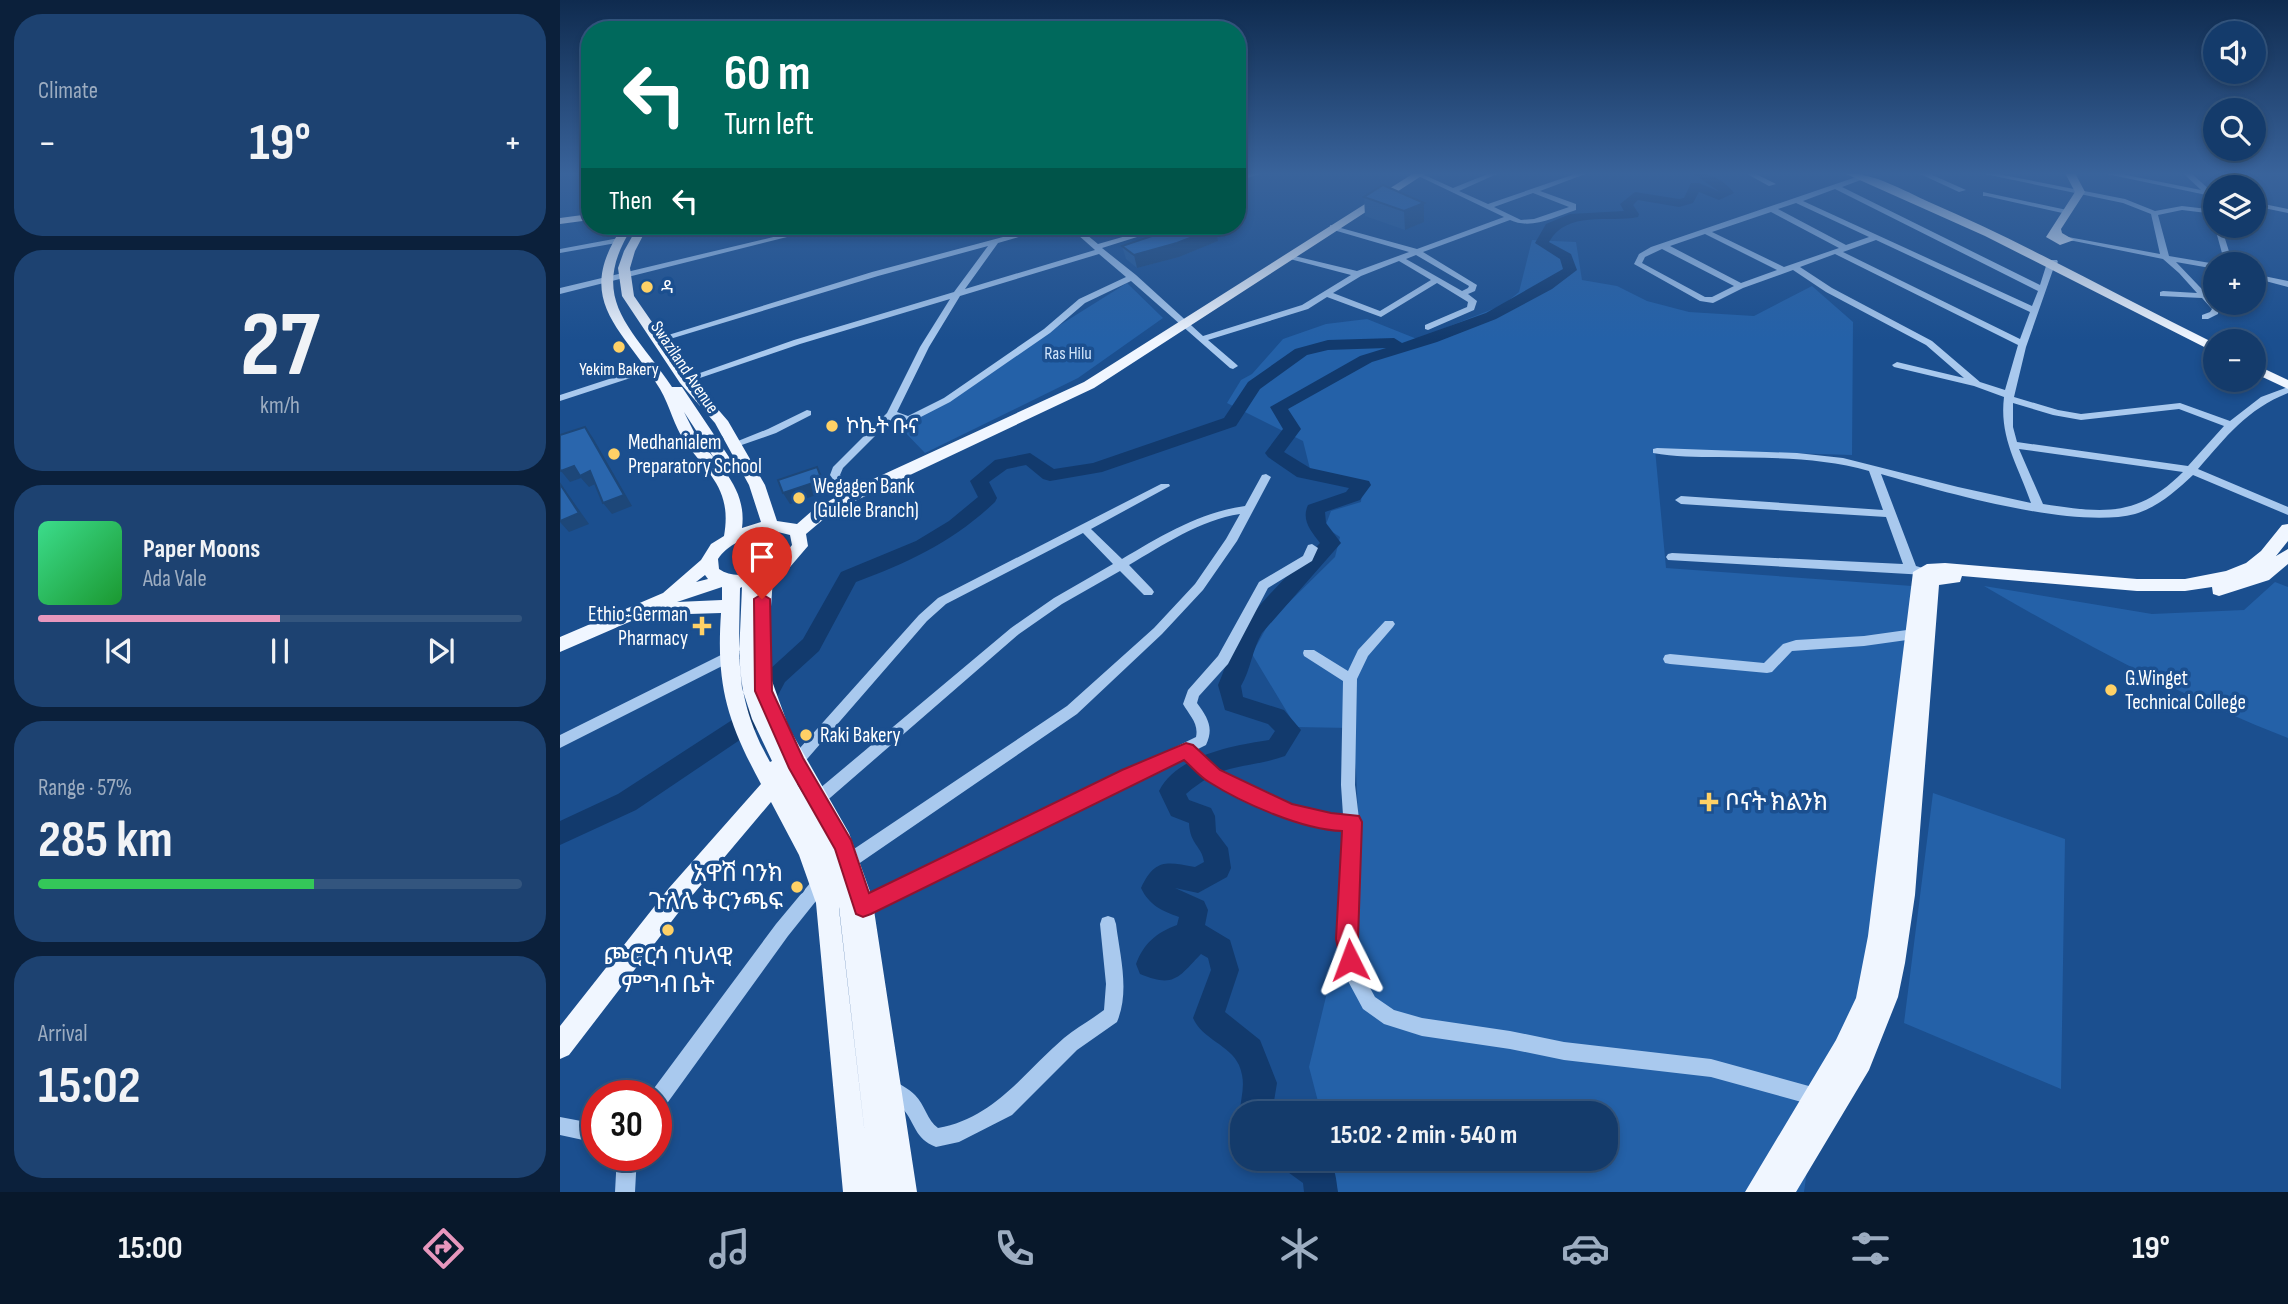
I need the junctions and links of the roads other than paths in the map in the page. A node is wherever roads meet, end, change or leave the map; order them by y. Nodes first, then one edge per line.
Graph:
1 (1331, 229) edge
2 (1338, 229) edge
3 (1480, 229) edge
4 (1714, 229) edge
5 (1809, 229) edge
6 (1858, 229) edge
7 (1920, 229) edge
8 (1980, 229) edge
9 (2054, 229) edge
10 (2158, 229) edge
11 (1704, 232) junction
12 (625, 235) edge
13 (630, 235) edge
14 (792, 235) edge
15 (1020, 235) edge
16 (1083, 235) edge
17 (1132, 235) edge
18 (1876, 237) junction
19 (2060, 238) junction
20 (1452, 239) junction
21 (619, 240) junction
22 (995, 242) junction
23 (1663, 246) junction
24 (1466, 248) dead end
25 (1846, 248) junction
26 (1099, 249) junction
27 (560, 251) edge
28 (1835, 251) junction
29 (1417, 252) junction
30 (1289, 256) junction
31 (2036, 257) junction
32 (2165, 257) junction
33 (1401, 259) junction
34 (2052, 264) junction
35 (2203, 264) edge
36 (1794, 267) junction
37 (1783, 270) junction
38 (1358, 274) junction
39 (1133, 277) junction
40 (614, 279) junction
41 (2266, 279) edge
42 (1436, 280) junction
43 (2288, 284) edge
44 (1740, 286) junction
45 (2043, 290) junction
46 (560, 291) edge
47 (1326, 294) junction
48 (1462, 294) junction
49 (2163, 294) dead end
50 (2203, 294) edge
51 (955, 295) junction
52 (2203, 296) edge
53 (2036, 311) junction
54 (2211, 315) edge
55 (2206, 317) dead end
56 (1184, 324) junction
57 (1428, 327) dead end
58 (2203, 337) edge
59 (1202, 339) junction
60 (657, 340) junction
61 (2203, 342) edge
62 (2024, 344) junction
63 (1896, 365) dead end
64 (1233, 366) dead end
65 (652, 368) junction
66 (2266, 370) edge
67 (2266, 372) edge
68 (2271, 373) junction
69 (2288, 378) edge
70 (685, 380) junction
71 (1977, 384) junction
72 (2288, 388) edge
73 (2009, 396) junction
74 (560, 398) edge
75 (807, 413) dead end
76 (891, 414) junction
77 (2230, 425) junction
78 (733, 445) junction
79 (2013, 445) junction
80 (1657, 451) dead end
81 (1874, 470) junction
82 (2191, 470) junction
83 (1266, 477) dead end
84 (1165, 486) dead end
85 (851, 496) junction
86 (1681, 500) dead end
87 (2039, 508) junction
88 (1248, 509) junction
89 (2288, 511) edge
90 (1892, 514) junction
91 (1084, 528) junction
92 (2288, 528) edge
93 (751, 530) junction
94 (798, 532) junction
95 (1312, 548) dead end
96 (2283, 551) edge
97 (1672, 557) dead end
98 (710, 561) junction
99 (1120, 563) junction
100 (1917, 571) junction
101 (742, 580) junction
102 (1147, 592) dead end
103 (666, 599) junction
104 (731, 606) junction
105 (643, 610) junction
106 (1389, 624) dead end
107 (1914, 634) junction
108 (560, 645) edge
109 (1309, 653) dead end
110 (729, 656) junction
111 (1670, 659) dead end
112 (1350, 678) junction
113 (749, 698) junction
114 (560, 742) edge
115 (770, 745) junction
116 (1191, 756) junction
117 (784, 774) junction
118 (818, 799) junction
119 (1353, 822) junction
120 (836, 871) junction
121 (863, 907) junction
122 (1108, 924) dead end
123 (560, 1046) edge
124 (672, 1080) edge
125 (888, 1087) junction
126 (1816, 1097) junction
127 (560, 1126) edge
128 (581, 1131) edge
129 (1796, 1148) junction
130 (626, 1171) edge
131 (625, 1192) edge
132 (857, 1192) edge
133 (873, 1192) edge
134 (885, 1192) edge
135 (903, 1192) edge
136 (1759, 1192) edge
137 (1780, 1192) edge

1 - 30 main road
2 - 29 street
3 - 20 street
4 - 11 street
5 - 25 street
6 - 18 street
7 - 45 street
8 - 31 main road
9 - 19 main road
10 - 32 street
11 - 23 street
11 - 37 street
12 - 21 main road
13 - 40 main road
14 - 40 street
15 - 22 street
16 - 26 street
17 - 26 street
18 - 25 street
18 - 53 street
19 - 31 main road
19 - 32 street
20 - 24 street
20 - 29 street
21 - 27 street
21 - 40 main road
22 - 51 street
22 - 60 street
23 - 44 street
23 - 44 street
25 - 28 street
26 - 39 street
26 - 51 street
28 - 36 street
28 - 62 street
29 - 33 street
29 - 48 street
30 - 38 street
30 - 56 main road
31 - 34 main road
32 - 35 street
32 - 50 street
33 - 38 street
33 - 42 street
34 - 45 street
34 - 58 main road
34 - 61 main road
36 - 37 street
36 - 71 street
37 - 44 street
38 - 47 street
39 - 56 street
39 - 76 street
40 - 46 street
40 - 60 main road
40 - 65 main road
40 - 93 main road, Swaziland Avenue
41 - 43 street
42 - 47 street
42 - 48 street
45 - 53 street
47 - 59 street
48 - 57 street
49 - 52 street
51 - 70 street
51 - 76 street
53 - 62 street
54 - 55 street
56 - 59 street
56 - 85 main road
59 - 64 street
60 - 70 main road
62 - 73 street
63 - 71 street
65 - 74 street
65 - 93 main road
66 - 68 main road
67 - 68 main road
68 - 69 main road
68 - 72 main road
70 - 78 main road
71 - 73 street
72 - 77 street
73 - 77 street
73 - 79 street
75 - 78 street
76 - 85 street
77 - 82 street
78 - 93 main road
79 - 82 street
79 - 87 street
80 - 81 street
81 - 87 street
81 - 90 street
82 - 87 street
82 - 89 street
83 - 88 street
84 - 91 street
85 - 94 main road
86 - 90 street
88 - 99 street
88 - 120 street
90 - 100 street
91 - 99 street
91 - 117 street
92 - 96 main road
93 - 94 main road
93 - 98 main road
94 - 101 main road
95 - 116 street
96 - 100 main road
96 - 129 main road
97 - 100 street
98 - 101 main road
98 - 103 main road
99 - 102 street
99 - 118 street
100 - 107 main road
101 - 103 main road
101 - 104 main road
101 - 113 main road
103 - 105 main road
104 - 105 main road
104 - 110 main road
105 - 108 main road
106 - 112 street
107 - 111 street
107 - 126 main road
109 - 112 street
110 - 113 main road
110 - 114 street
112 - 119 street
113 - 115 main road
113 - 115 main road
115 - 117 main road
116 - 119 street
116 - 121 street
117 - 118 main road
117 - 120 main road
117 - 123 main road
118 - 120 main road
119 - 126 street
120 - 121 main road
120 - 124 street
120 - 132 main road
120 - 133 main road
120 - 134 main road
121 - 125 main road
122 - 125 street
125 - 135 main road
126 - 129 main road
127 - 128 street
129 - 136 main road
129 - 137 main road
130 - 131 street

